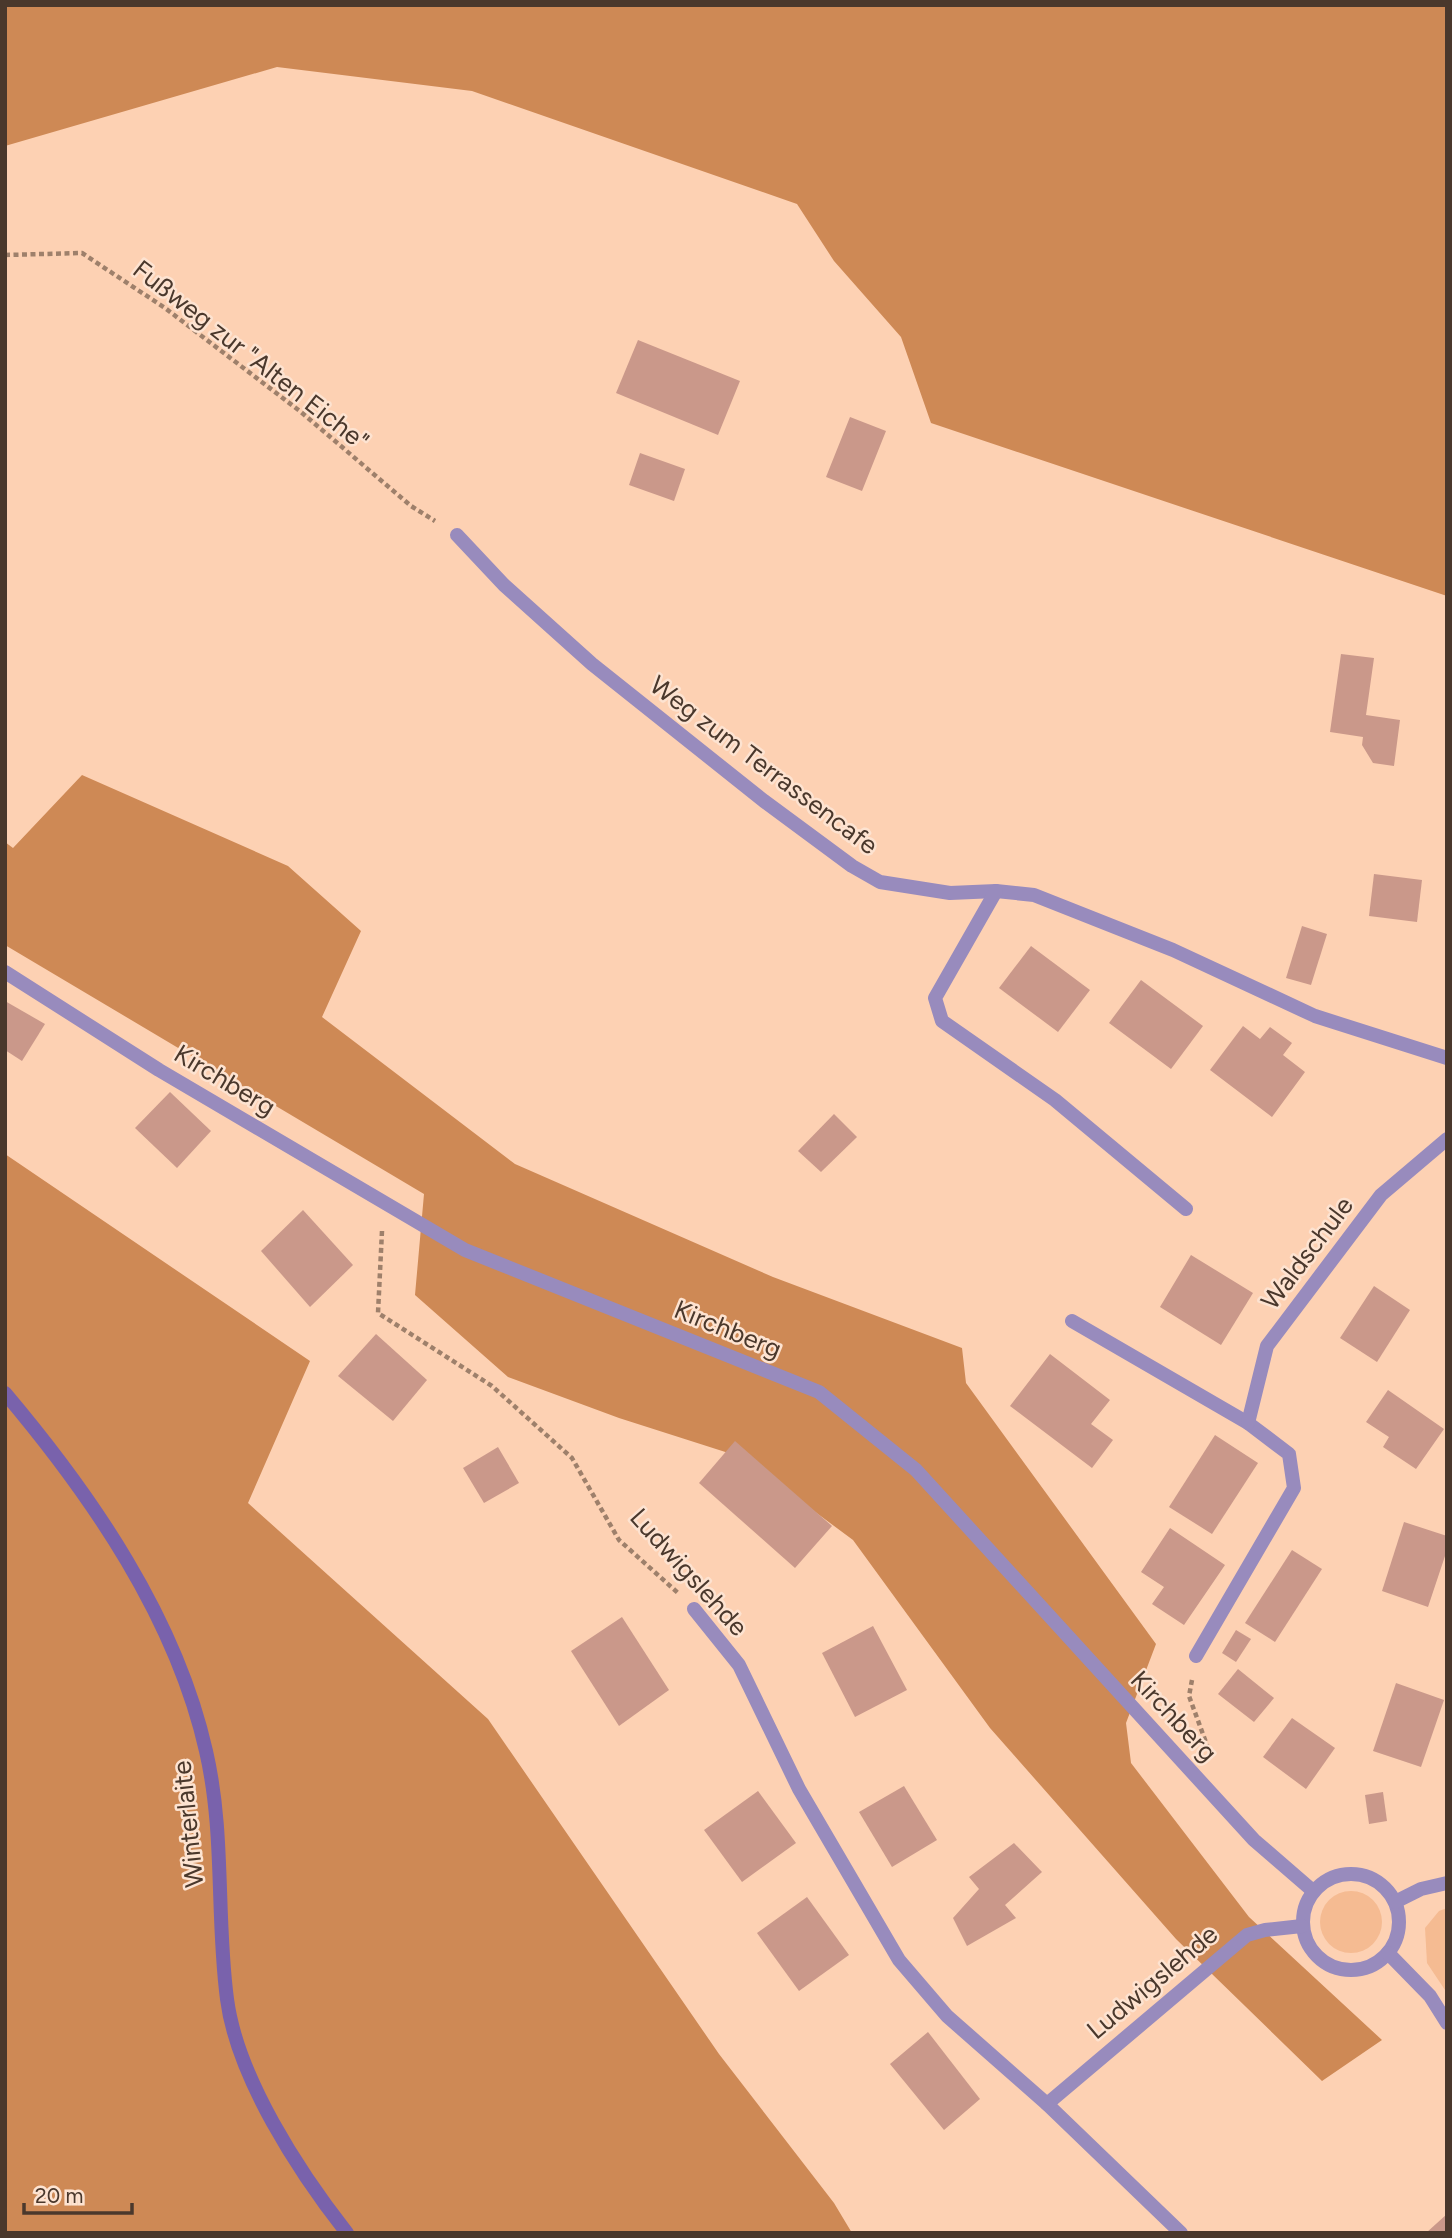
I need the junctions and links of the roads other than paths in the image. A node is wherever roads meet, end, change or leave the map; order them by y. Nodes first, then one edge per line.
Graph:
1 (457, 534) road end
2 (996, 891) junction
3 (5, 972) edge
4 (1447, 1058) edge
5 (1447, 1139) edge
6 (1186, 1209) dead end
7 (1072, 1321) dead end
8 (5, 1393) edge
9 (1248, 1423) junction
10 (694, 1609) road end
11 (1196, 1656) road end
12 (1447, 1883) edge
13 (1313, 1891) junction
14 (1395, 1902) junction
15 (1302, 1926) junction
16 (1388, 1953) junction
17 (1447, 2023) edge
18 (1047, 2104) junction
19 (347, 2233) edge
20 (1181, 2233) edge

1 - 2 street, Weg zum Terrassencafe
2 - 4 street, Weg zum Terrassencafe
2 - 6 street
3 - 13 street, Kirchberg
5 - 9 street, Waldschule
7 - 9 street
8 - 19 street, Winterlaite
9 - 11 street
10 - 18 street, Ludwigslehde
12 - 14 street
13 - 14 street
13 - 15 street
14 - 16 street
15 - 16 street
15 - 18 street, Ludwigslehde
16 - 17 street
18 - 20 street, Ludwigslehde

